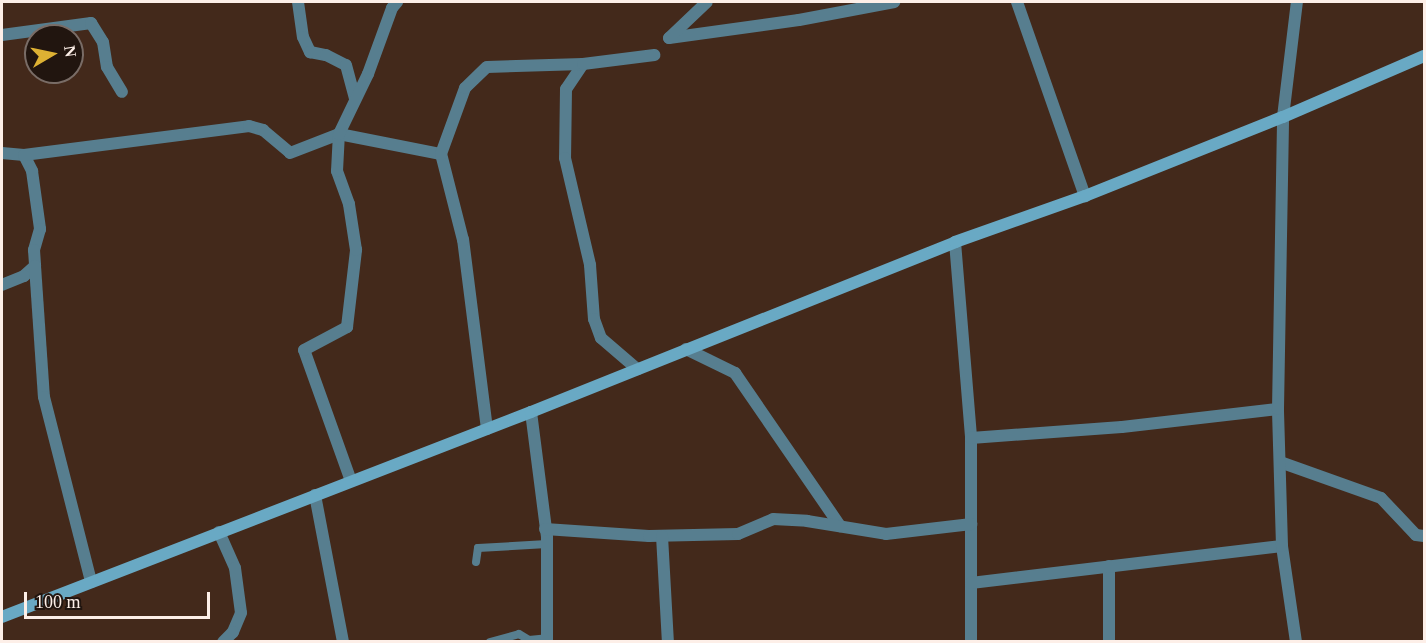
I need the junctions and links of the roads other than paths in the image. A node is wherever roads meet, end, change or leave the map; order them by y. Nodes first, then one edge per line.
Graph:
1 (298, 2) edge
2 (397, 2) edge
3 (707, 2) edge
4 (894, 2) edge
5 (1017, 2) edge
6 (1297, 2) edge
7 (2, 34) edge
8 (654, 55) dead end
9 (1425, 56) edge
10 (583, 64) junction
11 (122, 92) dead end
12 (355, 99) junction
13 (1283, 117) junction
14 (339, 134) junction
15 (2, 153) edge
16 (441, 154) junction
17 (24, 155) junction
18 (1085, 196) junction
19 (955, 242) junction
20 (35, 266) junction
21 (2, 285) edge
22 (686, 349) junction
23 (637, 369) junction
24 (1278, 409) junction
25 (531, 412) junction
26 (487, 429) junction
27 (971, 438) junction
28 (1280, 462) junction
29 (351, 481) junction
30 (315, 495) junction
31 (971, 524) junction
32 (840, 526) junction
33 (545, 529) junction
34 (219, 532) junction
35 (662, 536) junction
36 (1425, 536) edge
37 (547, 544) junction
38 (1282, 546) junction
39 (476, 562) dead end
40 (1109, 566) junction
41 (91, 582) junction
42 (971, 583) junction
43 (2, 617) edge
44 (547, 640) edge
45 (223, 642) edge
46 (343, 642) edge
47 (490, 642) edge
48 (668, 642) edge
49 (970, 642) edge
50 (1109, 642) edge
51 (1296, 642) edge

1 - 12 street
2 - 12 street
3 - 4 street
5 - 18 street
6 - 13 street
7 - 11 street
8 - 10 street
9 - 13 main road
10 - 16 street
10 - 23 street
12 - 14 street
13 - 18 main road
13 - 24 street
14 - 16 street
14 - 17 street
14 - 29 street
15 - 17 street
16 - 26 street
17 - 20 street
18 - 19 main road
19 - 22 main road
19 - 27 street
20 - 21 street
20 - 41 street
22 - 23 main road
22 - 32 street
23 - 25 main road
24 - 27 street
24 - 28 street
25 - 26 main road
25 - 33 street
26 - 29 main road
27 - 31 street
28 - 36 street
28 - 38 street
29 - 30 main road
30 - 34 main road
30 - 46 street
31 - 32 street
31 - 42 street
32 - 35 street
33 - 35 street
33 - 37 street
34 - 41 main road
34 - 45 street
35 - 48 street
37 - 39 lane
37 - 44 street
38 - 40 street
38 - 51 street
40 - 42 street
40 - 50 street
41 - 43 main road
42 - 49 street
44 - 47 lane

